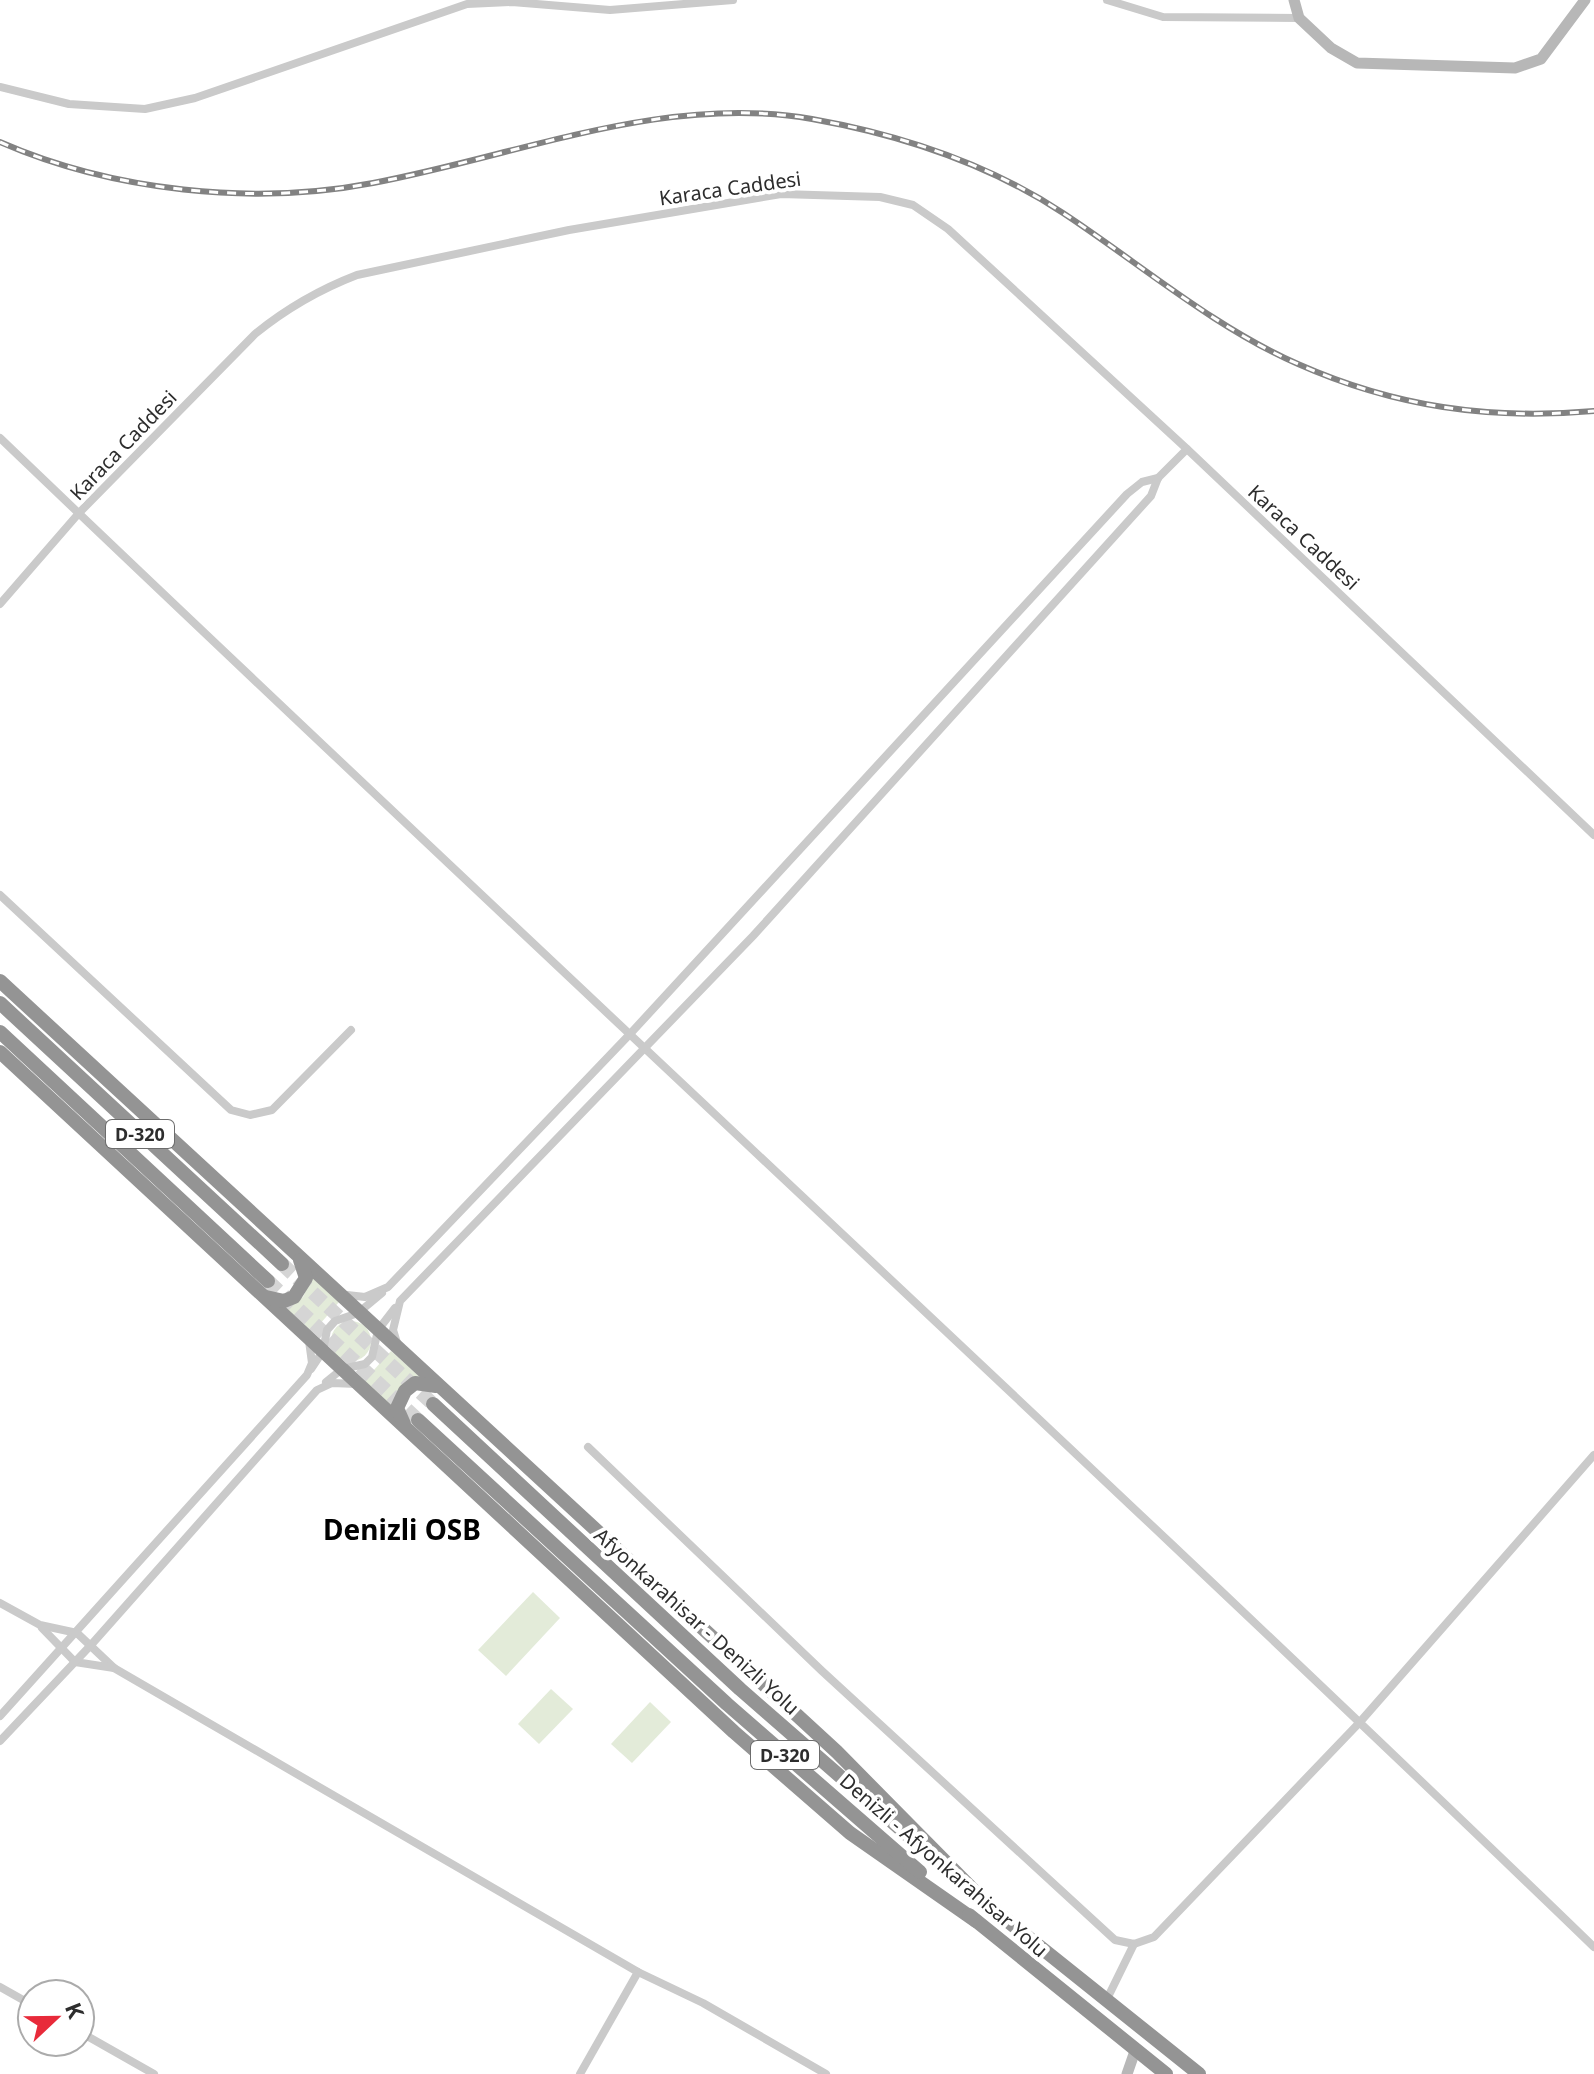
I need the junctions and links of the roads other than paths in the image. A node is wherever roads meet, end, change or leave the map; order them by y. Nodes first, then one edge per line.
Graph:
1 (733, 0) edge
2 (1107, 0) edge
3 (1294, 0) edge
4 (1585, 0) edge
5 (1299, 18) junction
6 (0, 87) edge
7 (0, 438) edge
8 (1187, 449) junction
9 (1158, 478) junction
10 (79, 513) junction
11 (0, 604) edge
12 (1594, 835) edge
13 (0, 895) edge
14 (0, 981) edge
15 (0, 1003) edge
16 (351, 1030) dead end
17 (0, 1032) edge
18 (630, 1034) junction
19 (645, 1049) junction
20 (0, 1052) edge
21 (299, 1257) junction
22 (282, 1264) tunnel mouth
23 (268, 1281) tunnel mouth
24 (388, 1287) junction
25 (338, 1293) junction
26 (265, 1297) junction
27 (400, 1301) junction
28 (358, 1313) junction
29 (378, 1330) junction
30 (308, 1337) junction
31 (399, 1349) junction
32 (323, 1351) junction
33 (342, 1369) junction
34 (307, 1375) junction
35 (358, 1384) junction
36 (440, 1387) junction
37 (317, 1390) junction
38 (433, 1404) tunnel mouth
39 (412, 1424) junction
40 (588, 1447) dead end
41 (1594, 1455) edge
42 (0, 1603) edge
43 (40, 1625) junction
44 (77, 1633) junction
45 (91, 1645) junction
46 (61, 1650) junction
47 (75, 1662) junction
48 (114, 1668) junction
49 (0, 1716) edge
50 (1360, 1722) junction
51 (0, 1741) edge
52 (991, 1908) junction
53 (1134, 1944) junction
54 (1594, 1947) edge
55 (638, 1972) junction
56 (1106, 2001) junction
57 (96, 2041) edge
58 (1135, 2051) junction
59 (1163, 2073) edge
60 (154, 2074) edge
61 (580, 2074) edge
62 (826, 2074) edge
63 (1127, 2074) edge
64 (1199, 2074) edge

1 - 6 street
2 - 5 street
3 - 5 street
4 - 5 street
7 - 10 street
8 - 9 street
8 - 10 street, Karaca Caddesi
8 - 12 street, Karaca Caddesi
9 - 18 street
9 - 19 street
10 - 11 street, Karaca Caddesi
10 - 18 street
13 - 16 street
14 - 21 highway
15 - 22 highway, D-320
17 - 23 highway, D-320
18 - 19 street
18 - 24 street
19 - 27 street
19 - 50 street
20 - 26 highway
21 - 25 highway
21 - 26 highway
24 - 25 street
24 - 28 street
25 - 28 highway
26 - 30 highway
27 - 29 street
27 - 31 street
28 - 29 highway
28 - 32 street
29 - 31 highway
29 - 33 street
30 - 32 highway
30 - 34 street
31 - 36 highway
32 - 33 highway
32 - 34 street
33 - 35 highway, Denizli - Afyonkarahisar Yolu
33 - 37 street
34 - 44 street
35 - 37 street
35 - 39 highway, Denizli - Afyonkarahisar Yolu
36 - 39 highway
36 - 52 highway
37 - 45 street
38 - 52 highway, Afyonkarahisar - Denizli Yolu / D-320
39 - 58 highway, Denizli - Afyonkarahisar Yolu / D-320
40 - 53 street
41 - 50 street
42 - 43 street
43 - 44 street
43 - 46 street
44 - 45 street
44 - 46 street
45 - 47 street
45 - 48 street
46 - 47 street
46 - 49 street
47 - 48 street
47 - 51 street
48 - 55 street
50 - 53 street
50 - 54 street
52 - 56 highway, Afyonkarahisar - Denizli Yolu / D-320
53 - 56 street
55 - 61 street
55 - 62 street
56 - 64 highway, Afyonkarahisar - Denizli Yolu / D-320
57 - 60 street
58 - 59 highway, Denizli - Afyonkarahisar Yolu / D-320
58 - 63 street

